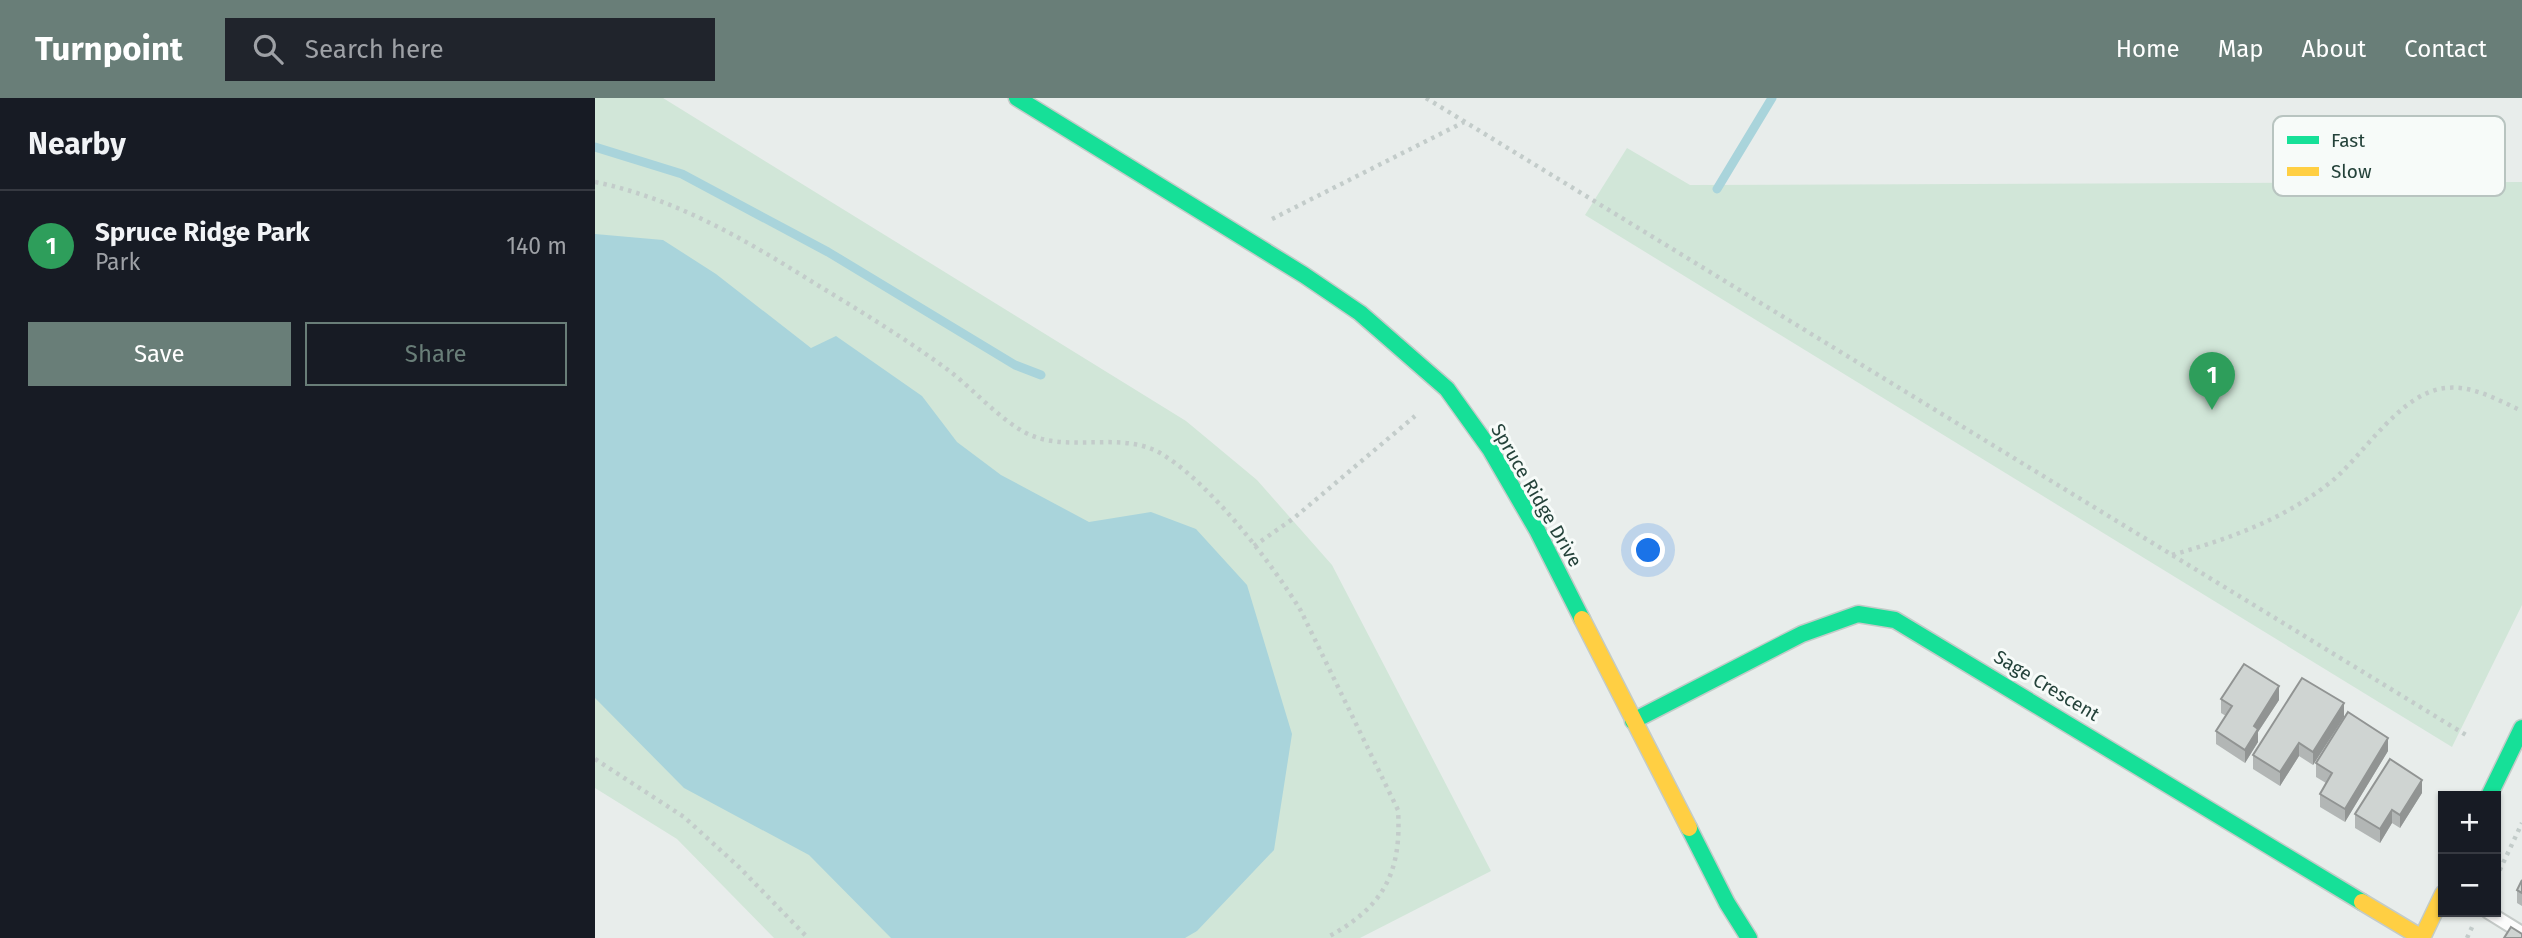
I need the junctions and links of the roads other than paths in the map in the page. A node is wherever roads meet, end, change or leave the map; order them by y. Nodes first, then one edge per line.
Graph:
1 (1017, 98) edge
2 (1633, 721) junction
3 (2522, 728) edge
4 (2492, 791) edge
5 (2438, 904) edge
6 (2496, 917) edge
7 (2522, 933) edge
8 (1749, 938) edge
9 (2422, 938) edge

1 - 2 street, Spruce Ridge Drive
2 - 8 street, Spruce Ridge Drive
2 - 9 street, Sage Crescent
3 - 4 street
5 - 9 street
6 - 7 lane

